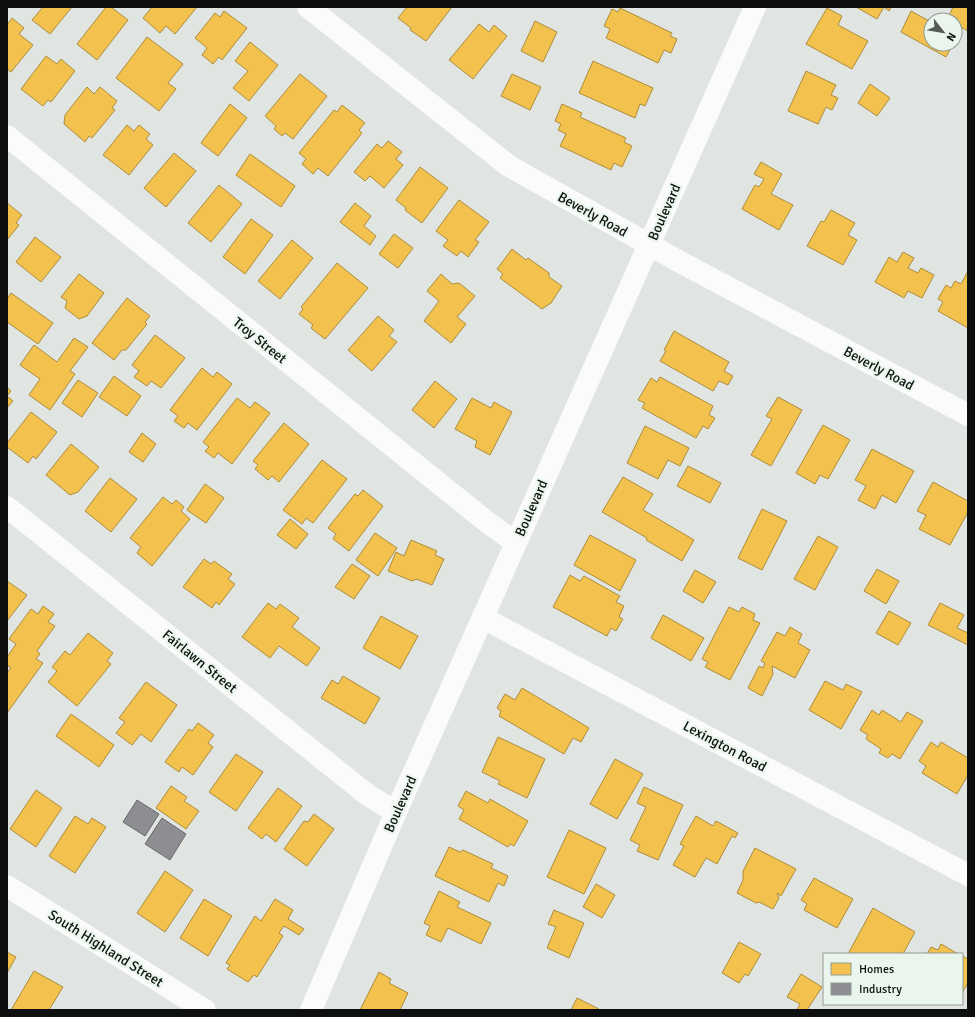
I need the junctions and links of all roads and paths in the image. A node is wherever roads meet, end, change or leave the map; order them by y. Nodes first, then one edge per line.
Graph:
1 (308, 7) edge
2 (755, 7) edge
3 (7, 136) edge
4 (649, 245) junction
5 (968, 415) edge
6 (7, 507) edge
7 (515, 542) junction
8 (483, 618) junction
9 (396, 812) junction
10 (968, 875) edge
11 (7, 886) edge
12 (205, 1010) edge
13 (311, 1010) edge

1 - 4 street, Beverly Road
2 - 4 street, Boulevard
3 - 7 street, Troy Street
4 - 5 street, Beverly Road
4 - 7 street, Boulevard
6 - 9 street, Fairlawn Street
7 - 8 street, Boulevard
8 - 9 street, Boulevard
8 - 10 street, Lexington Road
9 - 13 street, Boulevard
11 - 12 street, South Highland Street

